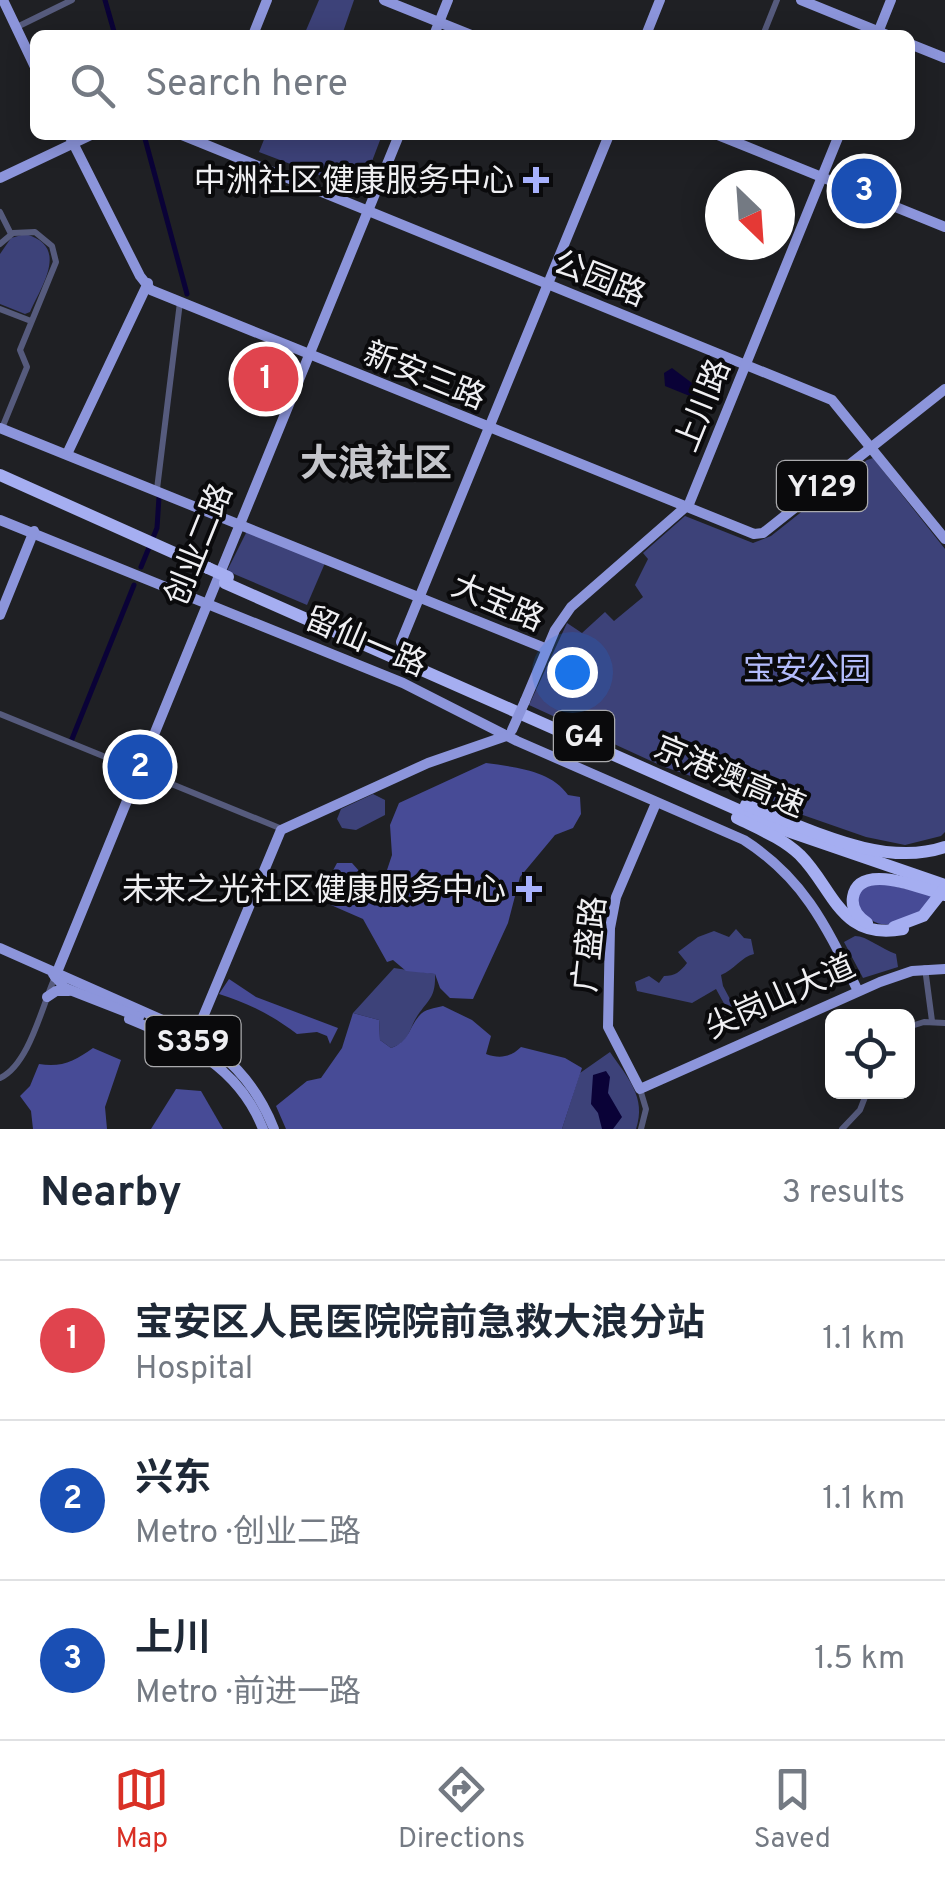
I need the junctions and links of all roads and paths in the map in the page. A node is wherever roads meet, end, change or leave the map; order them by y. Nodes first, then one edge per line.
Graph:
1 (4, 0) edge
2 (72, 0) edge
3 (267, 0) edge
4 (384, 0) edge
5 (451, 0) edge
6 (662, 0) edge
7 (777, 0) edge
8 (801, 0) edge
9 (809, 0) edge
10 (893, 0) edge
11 (400, 3) edge
12 (441, 26) edge
13 (18, 27) junction
14 (255, 30) edge
15 (650, 30) edge
16 (765, 30) edge
17 (881, 30) edge
18 (915, 45) edge
19 (30, 50) edge
20 (30, 55) edge
21 (945, 57) edge
22 (73, 140) edge
23 (78, 140) edge
24 (394, 140) edge
25 (606, 140) edge
26 (731, 140) edge
27 (744, 140) edge
28 (836, 140) edge
29 (210, 141) edge
30 (822, 174) junction
31 (0, 178) edge
32 (366, 208) junction
33 (0, 212) edge
34 (945, 224) edge
35 (11, 234) junction
36 (0, 244) edge
37 (548, 282) junction
38 (148, 284) junction
39 (180, 302) junction
40 (0, 309) edge
41 (31, 322) junction
42 (312, 338) junction
43 (306, 354) junction
44 (745, 363) junction
45 (945, 387) edge
46 (490, 426) junction
47 (1, 428) edge
48 (863, 433) junction
49 (884, 436) junction
50 (875, 448) junction
51 (67, 454) junction
52 (861, 454) junction
53 (0, 478) edge
54 (157, 489) junction
55 (687, 505) junction
56 (0, 518) edge
57 (237, 523) junction
58 (33, 535) junction
59 (945, 537) edge
60 (227, 580) junction
61 (420, 597) junction
62 (205, 602) junction
63 (0, 612) edge
64 (401, 642) dead end
65 (548, 649) junction
66 (0, 716) edge
67 (510, 733) junction
68 (137, 771) junction
69 (665, 778) junction
70 (657, 802) junction
71 (736, 802) junction
72 (282, 830) junction
73 (945, 847) edge
74 (945, 889) edge
75 (894, 929) junction
76 (0, 950) edge
77 (925, 968) junction
78 (945, 968) edge
79 (57, 969) junction
80 (858, 989) junction
81 (80, 990) junction
82 (46, 996) junction
83 (932, 1021) junction
84 (945, 1023) edge
85 (915, 1025) edge
86 (195, 1036) junction
87 (20, 1060) junction
88 (0, 1078) edge
89 (640, 1088) junction
90 (864, 1099) edge
91 (272, 1129) edge
92 (641, 1129) edge
93 (842, 1129) edge

1 - 13 main road
2 - 13 street
3 - 14 main road
4 - 11 main road
5 - 12 main road
6 - 15 main road
7 - 16 street
8 - 17 main road
9 - 17 main road
10 - 17 main road
11 - 12 main road
13 - 19 main road
13 - 20 main road
18 - 21 main road
22 - 31 main road
23 - 38 main road
24 - 32 main road
25 - 37 main road
26 - 30 main road
27 - 30 main road
28 - 30 main road, 上川路
29 - 32 main road, 公园路
30 - 34 main road
30 - 44 main road, 上川路
32 - 37 main road, 公园路
32 - 42 main road
33 - 35 street
35 - 36 street
35 - 41 street
37 - 44 main road, 公园路
37 - 46 main road
38 - 39 main road, 新安三路
38 - 43 main road, 新安三路
38 - 51 main road
39 - 43 main road, 新安三路
39 - 54 street
40 - 41 street
41 - 47 street
42 - 43 main road
42 - 43 main road
43 - 46 main road, 新安三路
43 - 57 main road, 创业二路
44 - 48 main road, 公园路
44 - 55 main road, 上川路
45 - 49 main road, Y129
46 - 55 main road, 新安三路 / Y129
46 - 61 main road
47 - 51 main road, 大宝路
48 - 49 main road
48 - 50 main road, 公园路
48 - 52 main road
49 - 50 main road, Y129
50 - 52 main road, Y129
50 - 59 main road, 公园路
51 - 54 main road, 大宝路
51 - 57 main road, 大宝路
52 - 55 main road, Y129
53 - 60 highway, G4, bridge
54 - 57 main road, 大宝路
55 - 65 main road, 上川路
56 - 58 main road, 留仙一路
57 - 61 main road, 大宝路
57 - 62 main road, 创业二路
58 - 62 main road, 留仙一路
58 - 63 main road
60 - 69 highway, 京港澳高速 / G4
60 - 71 highway, 京港澳高速 / G4
61 - 64 main road
61 - 65 main road, 大宝路
62 - 67 main road, 留仙一路
62 - 68 main road, 创业二路
65 - 67 main road, 上川路, bridge
66 - 68 street
67 - 70 main road, 留仙一路
67 - 72 main road
68 - 72 street
68 - 79 main road, 创业二路
69 - 74 highway, 京港澳高速 / G4
69 - 75 highway
70 - 80 main road, 留仙一路
70 - 89 main road, 广盛路
71 - 73 highway
71 - 74 highway, 京港澳高速 / G4
72 - 86 main road
74 - 75 highway, bridge
74 - 75 highway
76 - 79 main road
76 - 79 main road
77 - 78 main road, 尖岗山大道
77 - 80 main road, 尖岗山大道
77 - 83 street
79 - 81 main road
79 - 81 main road
79 - 82 street
79 - 87 street
80 - 89 main road, 尖岗山大道
81 - 82 main road
81 - 86 main road
81 - 91 main road
82 - 87 street
83 - 84 street
83 - 85 street
86 - 91 main road
87 - 88 street
89 - 92 street
90 - 93 street

